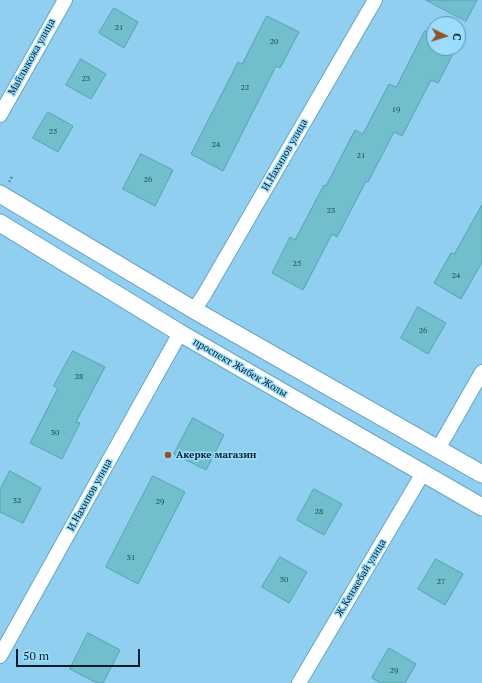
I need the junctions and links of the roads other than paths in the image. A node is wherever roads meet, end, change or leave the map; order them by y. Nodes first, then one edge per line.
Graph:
1 (64, 0) edge
2 (375, 0) edge
3 (0, 114) edge
4 (0, 194) edge
5 (0, 223) edge
6 (194, 310) junction
7 (180, 333) junction
8 (482, 372) edge
9 (438, 449) junction
10 (423, 473) junction
11 (482, 474) edge
12 (482, 507) edge
13 (0, 656) edge
14 (299, 683) edge

1 - 3 street, Майлыкожа улица
2 - 6 street, И.Нахипов улица
4 - 6 street
5 - 7 street, проспект Жибек Жолы
6 - 9 street
7 - 10 street, проспект Жибек Жолы
7 - 13 street, И.Нахипов улица
8 - 9 street
9 - 11 street
10 - 12 street, проспект Жибек Жолы
10 - 14 street, Ж.Кенжебай улица

